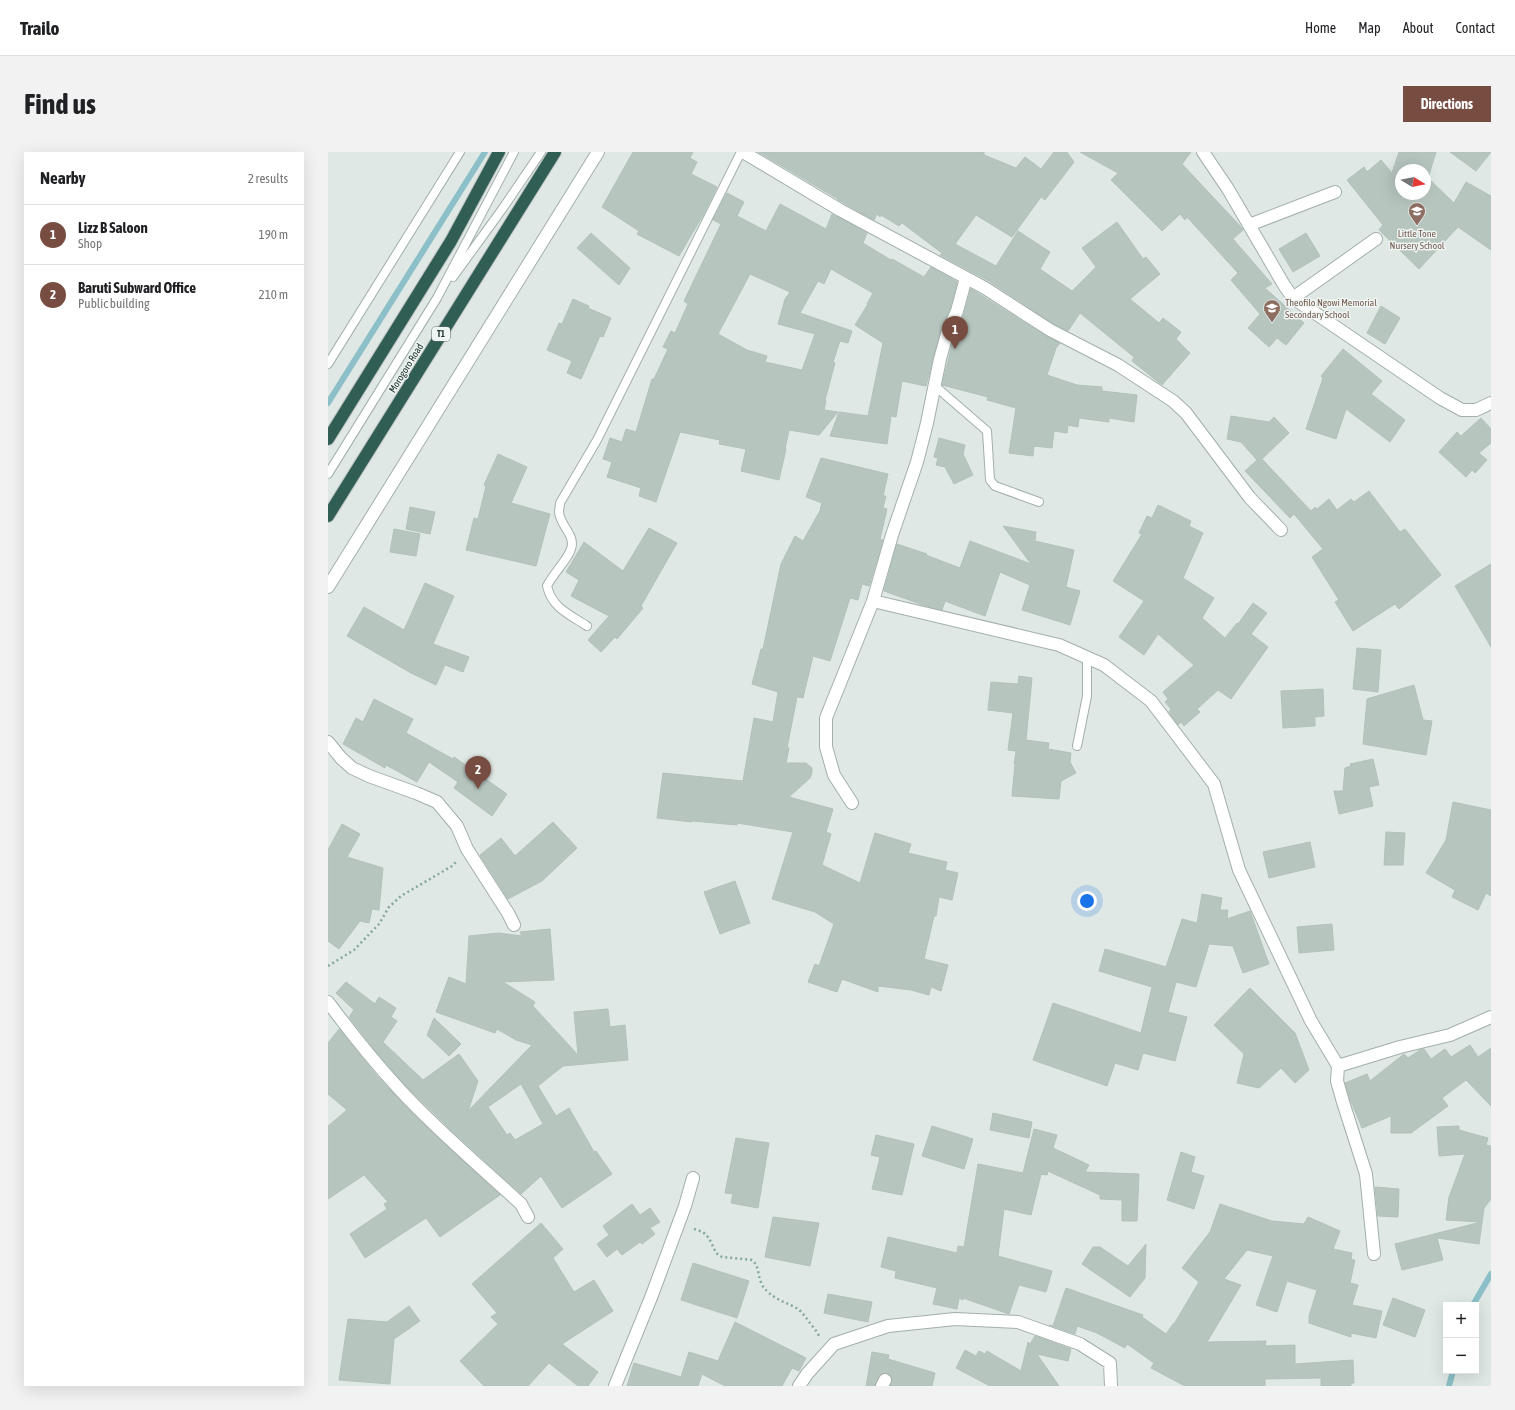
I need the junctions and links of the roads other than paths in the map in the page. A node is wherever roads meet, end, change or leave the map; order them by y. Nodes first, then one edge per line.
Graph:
1 (460, 152) edge
2 (499, 152) edge
3 (514, 152) edge
4 (541, 152) edge
5 (554, 152) edge
6 (598, 152) edge
7 (742, 152) edge
8 (1203, 152) edge
9 (1335, 192) dead end
10 (1249, 225) junction
11 (1376, 239) dead end
12 (966, 278) junction
13 (437, 298) junction
14 (1293, 298) junction
15 (328, 364) edge
16 (935, 386) junction
17 (1491, 403) edge
18 (328, 439) edge
19 (328, 474) edge
20 (1039, 502) dead end
21 (328, 516) edge
22 (1281, 530) dead end
23 (328, 587) edge
24 (873, 601) junction
25 (587, 626) dead end
26 (1087, 657) junction
27 (328, 742) edge
28 (1076, 746) dead end
29 (852, 803) dead end
30 (514, 925) dead end
31 (328, 1002) edge
32 (1491, 1018) edge
33 (1338, 1066) junction
34 (693, 1178) dead end
35 (528, 1217) dead end
36 (1374, 1254) dead end
37 (615, 1386) edge
38 (799, 1386) edge
39 (1111, 1386) edge

1 - 15 lane
2 - 18 highway
3 - 13 lane, Morogoro Road
4 - 13 lane, Morogoro Road
5 - 21 highway, Morogoro Road / T1
6 - 23 street
7 - 12 street
7 - 25 lane
8 - 10 street
9 - 10 street
10 - 14 street
11 - 14 street
12 - 16 street
12 - 22 street
13 - 19 lane, Morogoro Road
14 - 17 street
16 - 20 lane
16 - 24 street
24 - 26 street
24 - 29 street
26 - 28 lane
26 - 33 street
27 - 30 street
31 - 35 street
32 - 33 street
33 - 36 street
34 - 37 street
38 - 39 street

